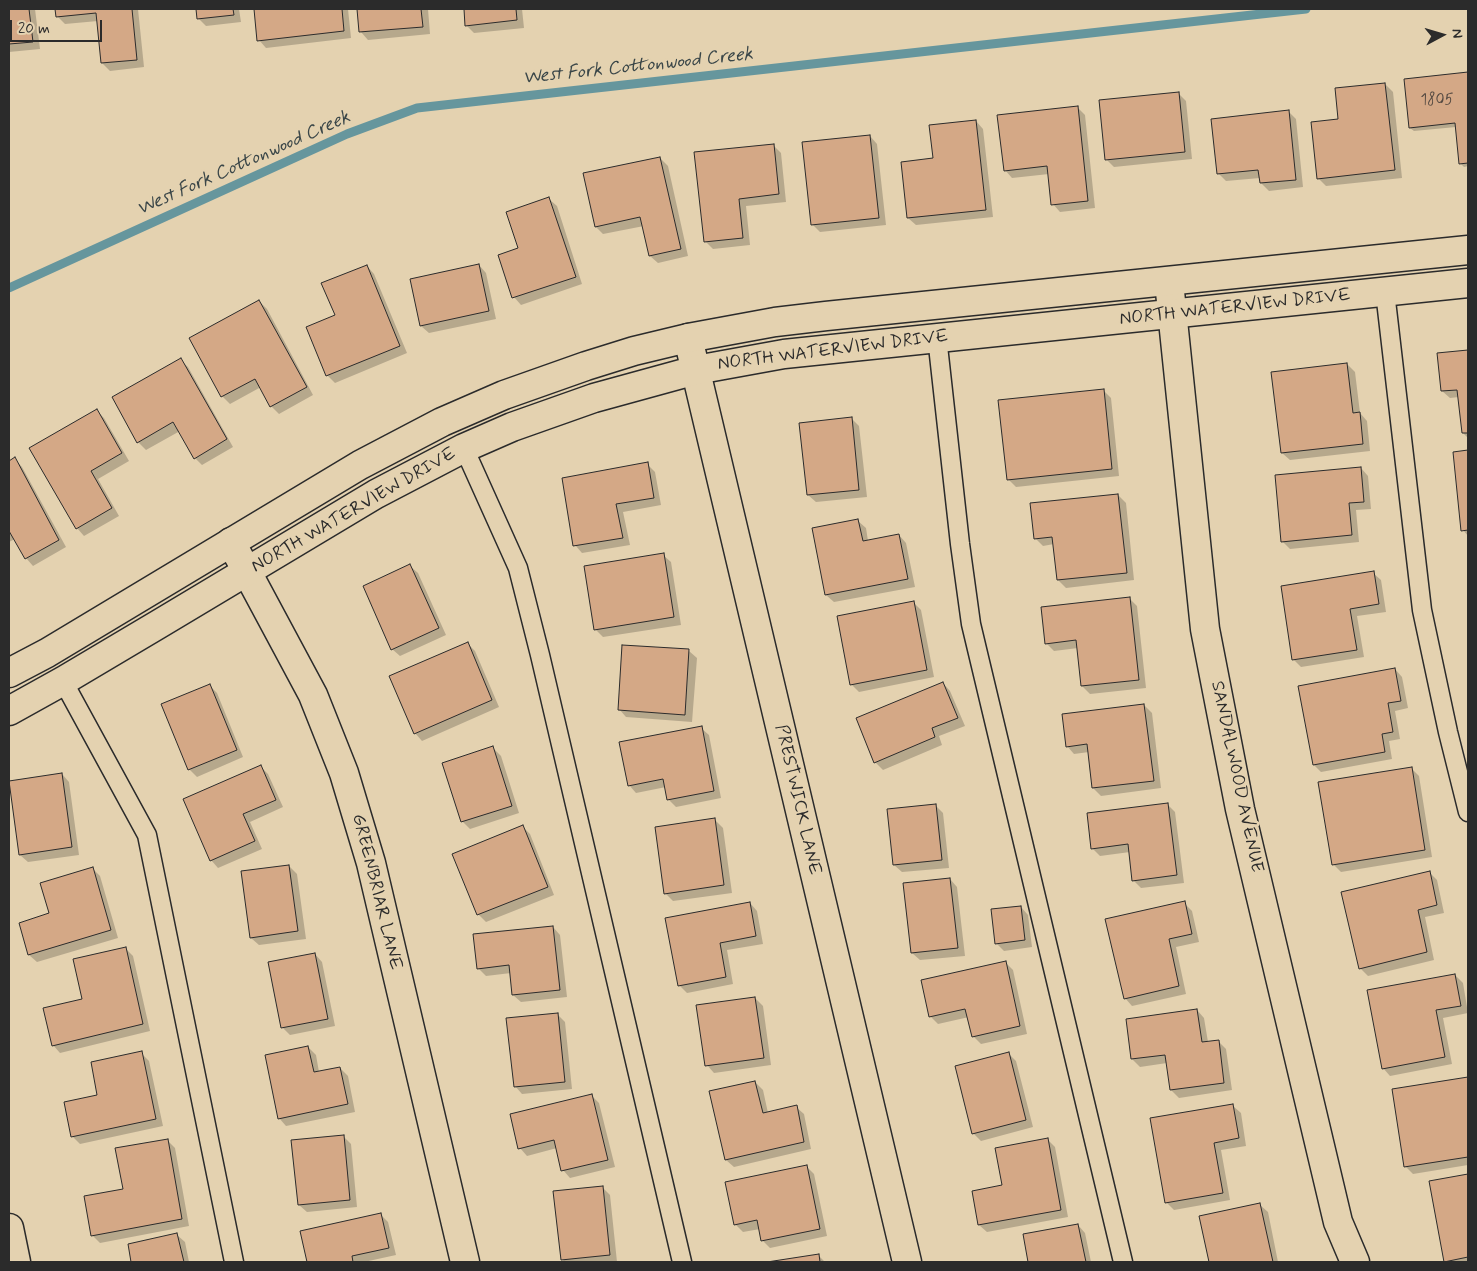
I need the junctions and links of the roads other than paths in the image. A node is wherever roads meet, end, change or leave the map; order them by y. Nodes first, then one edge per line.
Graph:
1 (1468, 250) edge
2 (1169, 282) junction
3 (1468, 284) edge
4 (1385, 292) junction
5 (1173, 315) junction
6 (937, 337) junction
7 (688, 338) junction
8 (696, 370) junction
9 (464, 448) junction
10 (231, 542) junction
11 (247, 571) junction
12 (9, 673) edge
13 (63, 681) junction
14 (9, 711) edge
15 (1468, 812) edge
16 (9, 1228) edge
17 (16, 1262) edge
18 (234, 1262) edge
19 (465, 1262) edge
20 (682, 1262) edge
21 (906, 1262) edge
22 (1123, 1262) edge
23 (1355, 1262) edge

1 - 2 street, NORTH WATERVIEW DRIVE
2 - 5 street, SANDALWOOD AVENUE
2 - 7 street, NORTH WATERVIEW DRIVE
3 - 4 street, NORTH WATERVIEW DRIVE
4 - 5 street, NORTH WATERVIEW DRIVE
4 - 15 lane
5 - 6 street, NORTH WATERVIEW DRIVE
5 - 23 street, SANDALWOOD AVENUE
6 - 8 street, NORTH WATERVIEW DRIVE
6 - 22 lane
7 - 8 street, PRESTWICK LANE
7 - 10 street, NORTH WATERVIEW DRIVE
8 - 9 street, NORTH WATERVIEW DRIVE
8 - 21 street, PRESTWICK LANE
9 - 11 street, NORTH WATERVIEW DRIVE
9 - 20 lane
10 - 11 street, GREENBRIAR LANE
10 - 12 street, NORTH WATERVIEW DRIVE
11 - 13 street, NORTH WATERVIEW DRIVE
11 - 19 street, GREENBRIAR LANE
13 - 14 street, NORTH WATERVIEW DRIVE
13 - 18 lane
16 - 17 street

